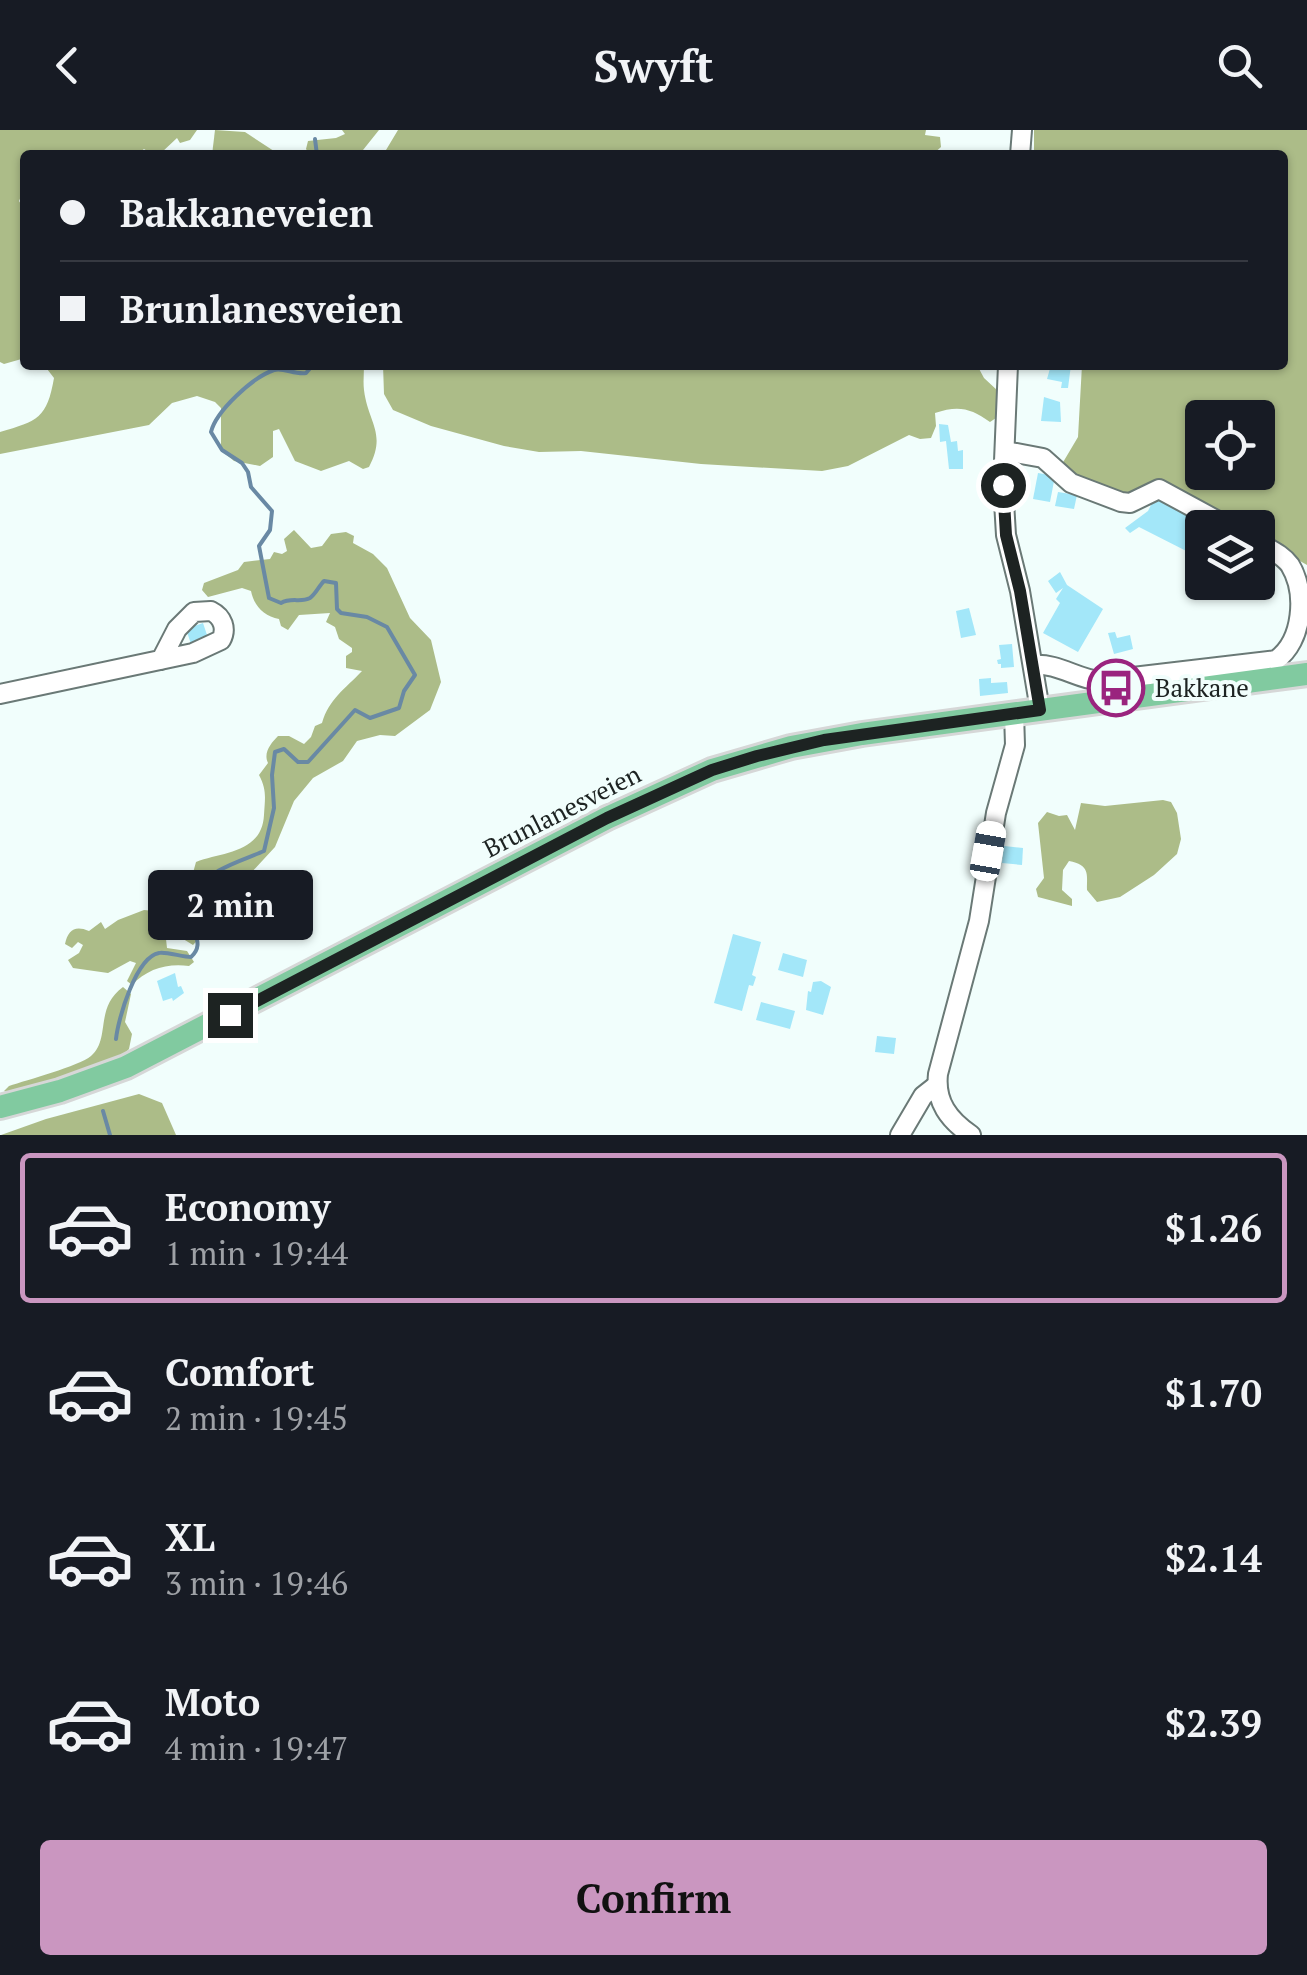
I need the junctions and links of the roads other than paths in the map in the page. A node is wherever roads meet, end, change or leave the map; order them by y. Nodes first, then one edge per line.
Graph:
1 (1008, 370) edge
2 (1005, 451) junction
3 (1198, 510) edge
4 (1275, 553) edge
5 (161, 660) dead end
6 (1033, 666) junction
7 (1307, 674) edge
8 (0, 694) edge
9 (1040, 710) junction
10 (1014, 713) junction
11 (936, 1085) junction
12 (0, 1107) edge
13 (900, 1135) edge
14 (971, 1135) edge

1 - 2 street
2 - 3 street
2 - 6 street
4 - 6 street
5 - 8 street
6 - 9 street
7 - 9 main road, Brunlanesveien
9 - 10 main road, Brunlanesveien
10 - 11 street
10 - 12 main road, Brunlanesveien
11 - 13 street
11 - 14 street

